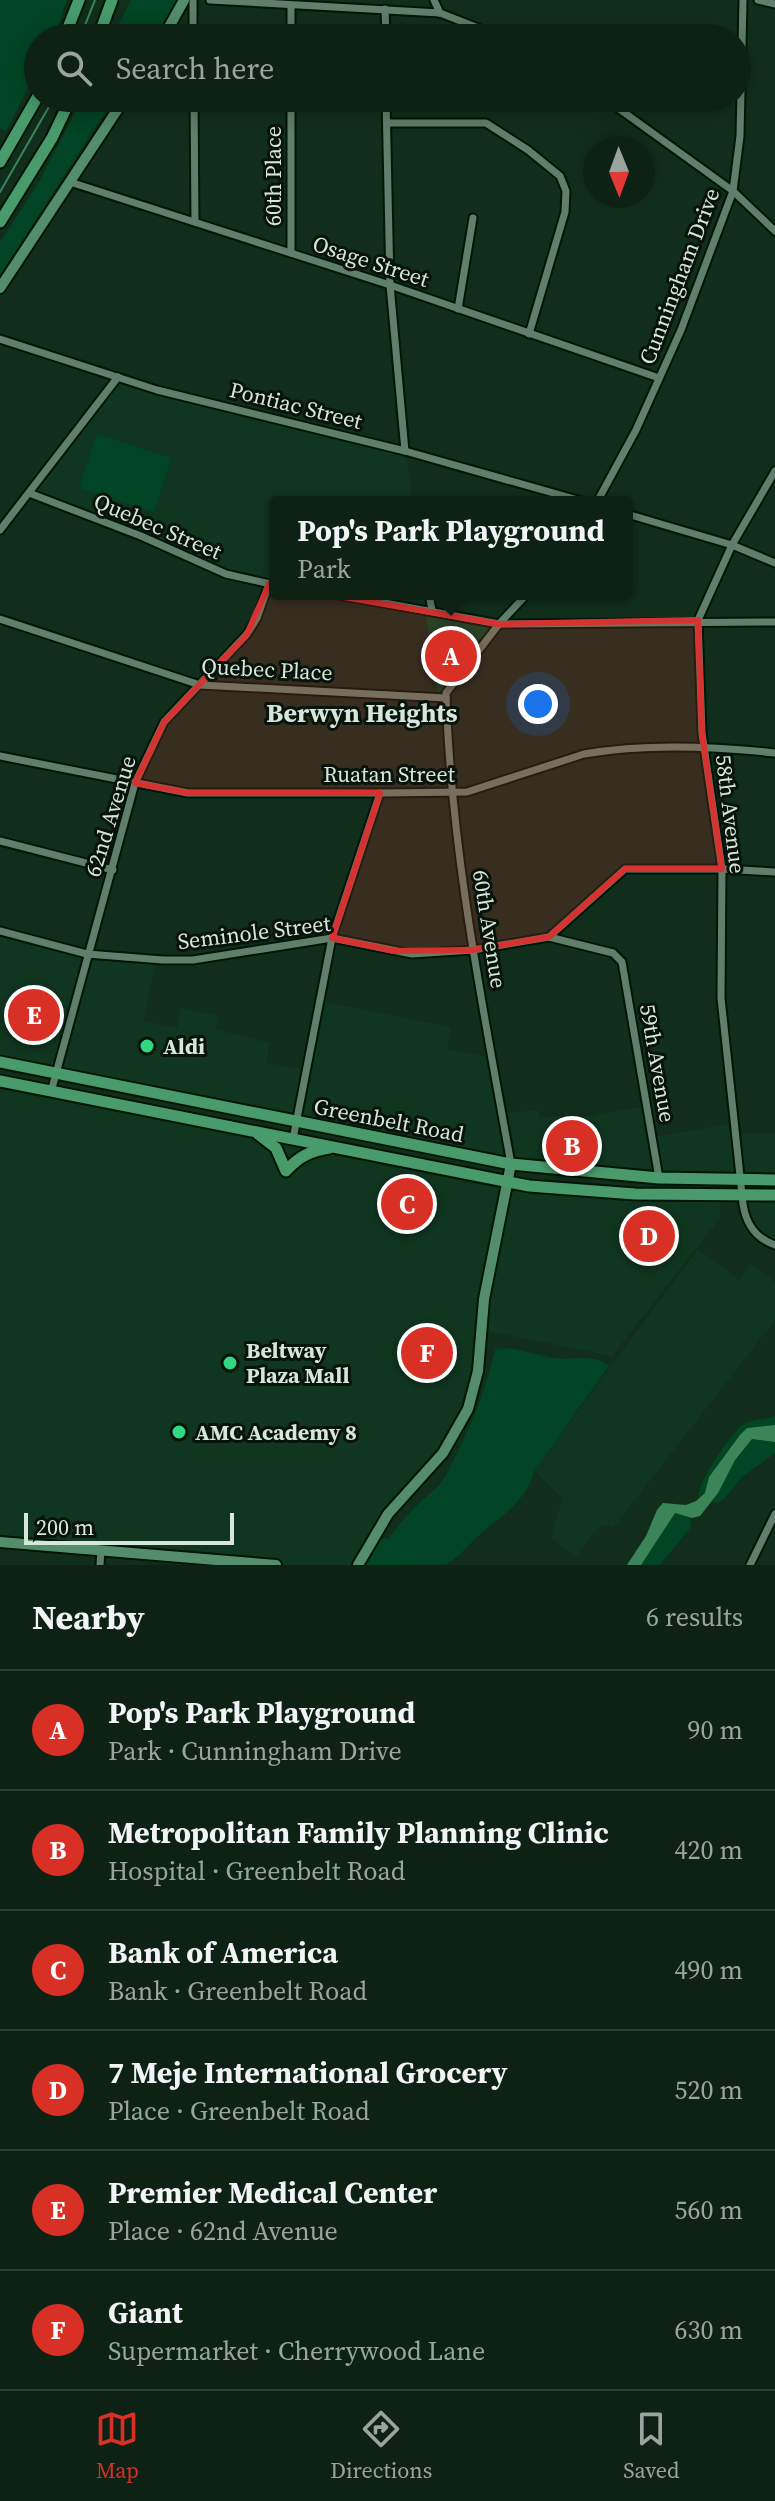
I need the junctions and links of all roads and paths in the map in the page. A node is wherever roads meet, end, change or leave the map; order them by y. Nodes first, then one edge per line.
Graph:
1 (79, 0) edge
2 (112, 0) edge
3 (184, 0) edge
4 (193, 0) edge
5 (210, 0) edge
6 (434, 0) edge
7 (743, 0) edge
8 (758, 0) edge
9 (775, 4) edge
10 (291, 6) junction
11 (385, 9) junction
12 (440, 13) junction
13 (70, 24) edge
14 (103, 24) edge
15 (171, 24) edge
16 (193, 24) edge
17 (291, 24) edge
18 (386, 24) edge
19 (468, 24) edge
20 (742, 24) edge
21 (29, 112) edge
22 (64, 112) edge
23 (116, 112) edge
24 (194, 112) edge
25 (291, 112) edge
26 (387, 112) edge
27 (623, 112) edge
28 (741, 112) edge
29 (387, 123) junction
30 (0, 162) edge
31 (70, 182) junction
32 (733, 191) junction
33 (473, 218) dead end
34 (0, 222) edge
35 (195, 222) junction
36 (775, 231) edge
37 (291, 253) junction
38 (390, 285) junction
39 (0, 288) edge
40 (458, 309) junction
41 (529, 334) junction
42 (0, 339) edge
43 (118, 377) junction
44 (659, 378) junction
45 (405, 451) junction
46 (775, 471) edge
47 (29, 493) junction
48 (564, 496) edge
49 (600, 496) edge
50 (633, 516) edge
51 (0, 530) edge
52 (732, 545) junction
53 (775, 563) edge
54 (269, 584) edge
55 (269, 591) edge
56 (371, 600) edge
57 (430, 600) edge
58 (521, 600) edge
59 (432, 610) junction
60 (0, 619) edge
61 (698, 620) junction
62 (775, 622) edge
63 (499, 624) junction
64 (200, 685) junction
65 (446, 698) junction
66 (704, 746) junction
67 (775, 753) edge
68 (0, 756) edge
69 (135, 783) junction
70 (453, 792) junction
71 (380, 793) junction
72 (0, 841) edge
73 (722, 869) junction
74 (113, 870) junction
75 (775, 872) edge
76 (0, 931) edge
77 (549, 937) junction
78 (332, 938) junction
79 (473, 950) junction
80 (87, 954) junction
81 (0, 1062) edge
82 (55, 1074) junction
83 (0, 1081) edge
84 (51, 1092) junction
85 (296, 1122) junction
86 (253, 1131) junction
87 (293, 1139) junction
88 (334, 1147) junction
89 (511, 1164) junction
90 (659, 1178) junction
91 (740, 1180) junction
92 (775, 1180) edge
93 (507, 1182) junction
94 (775, 1195) edge
95 (742, 1196) junction
96 (775, 1245) edge
97 (775, 1514) edge
98 (0, 1542) edge
99 (101, 1550) junction
100 (100, 1565) edge
101 (276, 1565) edge
102 (358, 1565) edge
103 (751, 1565) edge

1 - 13 main road
2 - 14 main road
3 - 15 street
4 - 16 street
5 - 10 street
6 - 12 street
7 - 20 street, Cunningham Drive
8 - 9 street
10 - 11 street
10 - 17 street
11 - 12 street
11 - 18 street
12 - 19 street
21 - 30 main road
22 - 34 main road
23 - 31 street
24 - 35 street
25 - 37 street, 60th Place
26 - 29 street
27 - 32 street
28 - 32 street, Cunningham Drive
29 - 38 street
29 - 41 street
31 - 35 street, Osage Street
31 - 39 street
32 - 36 street
32 - 44 street, Cunningham Drive
33 - 40 street
35 - 37 street, Osage Street
37 - 38 street, Osage Street
38 - 40 street, Osage Street
38 - 45 street
40 - 41 street, Osage Street
41 - 44 street, Osage Street
42 - 43 street, Pontiac Street
43 - 45 street, Pontiac Street
43 - 47 street
44 - 49 street, Cunningham Drive
45 - 48 street, Pontiac Street
46 - 52 street, 58th Avenue
47 - 51 street
47 - 54 street, Quebec Street
50 - 52 street
52 - 53 street
52 - 61 street, 58th Avenue
55 - 64 street, 62nd Avenue
56 - 59 street
57 - 59 street
58 - 63 street
59 - 63 street
60 - 64 street, Quebec Place
61 - 62 street
61 - 63 street
61 - 66 street, 58th Avenue
63 - 65 street
64 - 65 street, Quebec Place
64 - 69 street, 62nd Avenue
65 - 70 street, 60th Avenue
66 - 67 street, Ruatan Street
66 - 70 street, Ruatan Street
66 - 73 street, 58th Avenue
68 - 69 street, Ruatan Street
69 - 71 street, Ruatan Street
69 - 74 street, 62nd Avenue
70 - 71 street, Ruatan Street
70 - 79 street, 60th Avenue
71 - 78 street
72 - 74 street
73 - 75 street
73 - 77 street
73 - 91 street, 58th Avenue
74 - 80 street, 62nd Avenue
76 - 80 street, Seminole Street
77 - 79 street, Seminole Street
77 - 90 street, 59th Avenue
78 - 79 street, Seminole Street
78 - 80 street, Seminole Street
78 - 85 street
79 - 89 street, 60th Avenue
80 - 82 street, 62nd Avenue
81 - 82 main road, Greenbelt Road
82 - 84 street, 62nd Avenue
82 - 85 main road, Greenbelt Road
83 - 84 main road, Greenbelt Road
84 - 86 main road, Greenbelt Road
85 - 87 street
85 - 89 main road, Greenbelt Road
86 - 87 main road, Greenbelt Road
86 - 88 main road
87 - 88 main road, Greenbelt Road
88 - 93 main road, Greenbelt Road
89 - 90 main road, Greenbelt Road
89 - 93 street
90 - 91 main road, Greenbelt Road
91 - 92 main road, Greenbelt Road
91 - 95 street, 58th Avenue
93 - 95 main road, Greenbelt Road
93 - 102 street
94 - 95 main road, Greenbelt Road
95 - 96 street, 58th Avenue
97 - 103 street
98 - 99 street
99 - 100 street
99 - 101 street

